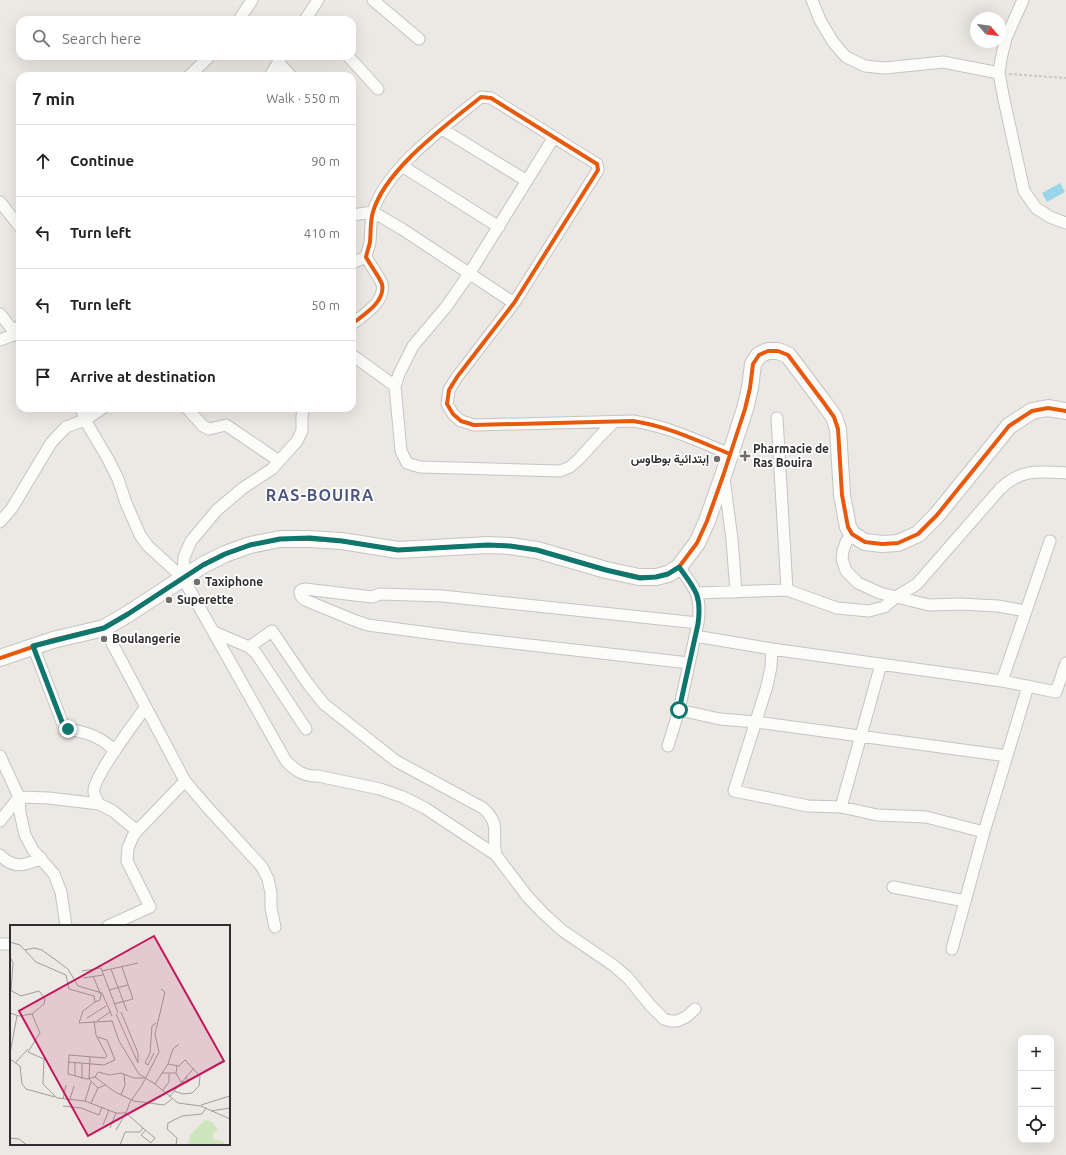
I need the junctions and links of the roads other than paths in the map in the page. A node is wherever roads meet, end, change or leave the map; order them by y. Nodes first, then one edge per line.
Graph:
1 (252, 0) edge
2 (318, 0) edge
3 (373, 0) edge
4 (812, 0) edge
5 (1023, 0) edge
6 (244, 16) edge
7 (309, 16) edge
8 (419, 39) dead end
9 (206, 60) edge
10 (279, 60) edge
11 (281, 60) edge
12 (352, 60) edge
13 (193, 72) edge
14 (272, 72) edge
15 (288, 72) edge
16 (999, 74) junction
17 (378, 89) dead end
18 (442, 129) junction
19 (554, 138) junction
20 (402, 166) junction
21 (528, 181) junction
22 (0, 202) edge
23 (373, 212) junction
24 (356, 214) edge
25 (16, 222) edge
26 (1066, 223) edge
27 (498, 227) junction
28 (366, 257) junction
29 (356, 261) edge
30 (469, 274) junction
31 (514, 303) junction
32 (0, 314) edge
33 (356, 321) edge
34 (16, 329) edge
35 (16, 333) edge
36 (0, 340) edge
37 (356, 358) edge
38 (395, 386) junction
39 (1066, 411) edge
40 (82, 412) edge
41 (97, 412) edge
42 (191, 412) edge
43 (304, 412) edge
44 (777, 418) dead end
45 (85, 420) junction
46 (614, 422) junction
47 (730, 454) junction
48 (279, 461) junction
49 (1066, 473) edge
50 (723, 476) junction
51 (842, 495) junction
52 (0, 522) edge
53 (852, 534) junction
54 (1050, 540) dead end
55 (843, 551) junction
56 (679, 567) junction
57 (183, 578) junction
58 (787, 590) junction
59 (736, 592) junction
60 (697, 593) junction
61 (896, 597) junction
62 (1026, 611) junction
63 (698, 624) junction
64 (104, 628) junction
65 (214, 632) junction
66 (695, 636) junction
67 (33, 646) junction
68 (249, 647) junction
69 (772, 649) junction
70 (0, 658) edge
71 (1066, 662) edge
72 (689, 663) junction
73 (881, 664) junction
74 (1002, 681) junction
75 (1028, 686) junction
76 (145, 708) junction
77 (679, 710) junction
78 (756, 722) junction
79 (306, 729) dead end
80 (861, 736) junction
81 (668, 746) dead end
82 (115, 751) junction
83 (0, 756) edge
84 (1007, 756) junction
85 (185, 781) junction
86 (19, 797) junction
87 (99, 804) junction
88 (841, 807) junction
89 (0, 821) edge
90 (137, 831) junction
91 (984, 832) junction
92 (0, 855) edge
93 (496, 855) junction
94 (41, 858) junction
95 (894, 887) dead end
96 (964, 901) junction
97 (66, 925) edge
98 (110, 925) edge
99 (275, 928) dead end
100 (952, 949) dead end
101 (695, 1009) dead end

1 - 6 street
2 - 7 street
3 - 8 street
4 - 16 street
5 - 16 street
9 - 13 street
10 - 14 street
11 - 15 street
12 - 17 street
16 - 26 street
18 - 19 street
18 - 20 street
18 - 21 street
19 - 21 street
19 - 31 street
20 - 23 street
20 - 27 street
21 - 27 street
22 - 25 street
23 - 24 street
23 - 28 street
23 - 30 street
27 - 30 street
28 - 29 street
28 - 33 street
30 - 31 street
30 - 38 street
31 - 46 street
32 - 34 street
35 - 36 street
37 - 38 street
38 - 46 street
39 - 53 street
40 - 45 street
41 - 45 street
42 - 48 street
43 - 48 street
44 - 58 street
45 - 52 street
45 - 57 street
46 - 47 street
47 - 50 street
47 - 51 street
48 - 57 street
49 - 61 street
50 - 56 street
50 - 59 street
51 - 53 street
51 - 55 street
53 - 55 street
54 - 62 street
55 - 61 street
56 - 57 street
56 - 60 street
57 - 64 street
57 - 65 street
58 - 59 street
58 - 61 street
59 - 60 street
60 - 63 street
61 - 62 street
62 - 74 street
63 - 66 street
63 - 72 street
64 - 67 street
64 - 76 street
65 - 68 street
65 - 93 street
66 - 69 street
66 - 72 street
67 - 70 street
67 - 82 street
68 - 79 street
68 - 93 street
69 - 73 street
69 - 78 street
71 - 75 street
72 - 77 street
73 - 74 street
73 - 80 street
74 - 75 street
75 - 84 street
76 - 82 street
76 - 85 street
77 - 78 street
77 - 81 street
78 - 80 street
78 - 88 street
80 - 84 street
80 - 88 street
82 - 87 street
83 - 86 street
84 - 91 street
85 - 90 street
85 - 99 street
86 - 87 street
86 - 89 street
86 - 94 street
87 - 90 street
88 - 91 street
90 - 98 street
91 - 96 street
92 - 94 street
93 - 101 street
94 - 97 street
95 - 96 street
96 - 100 street

